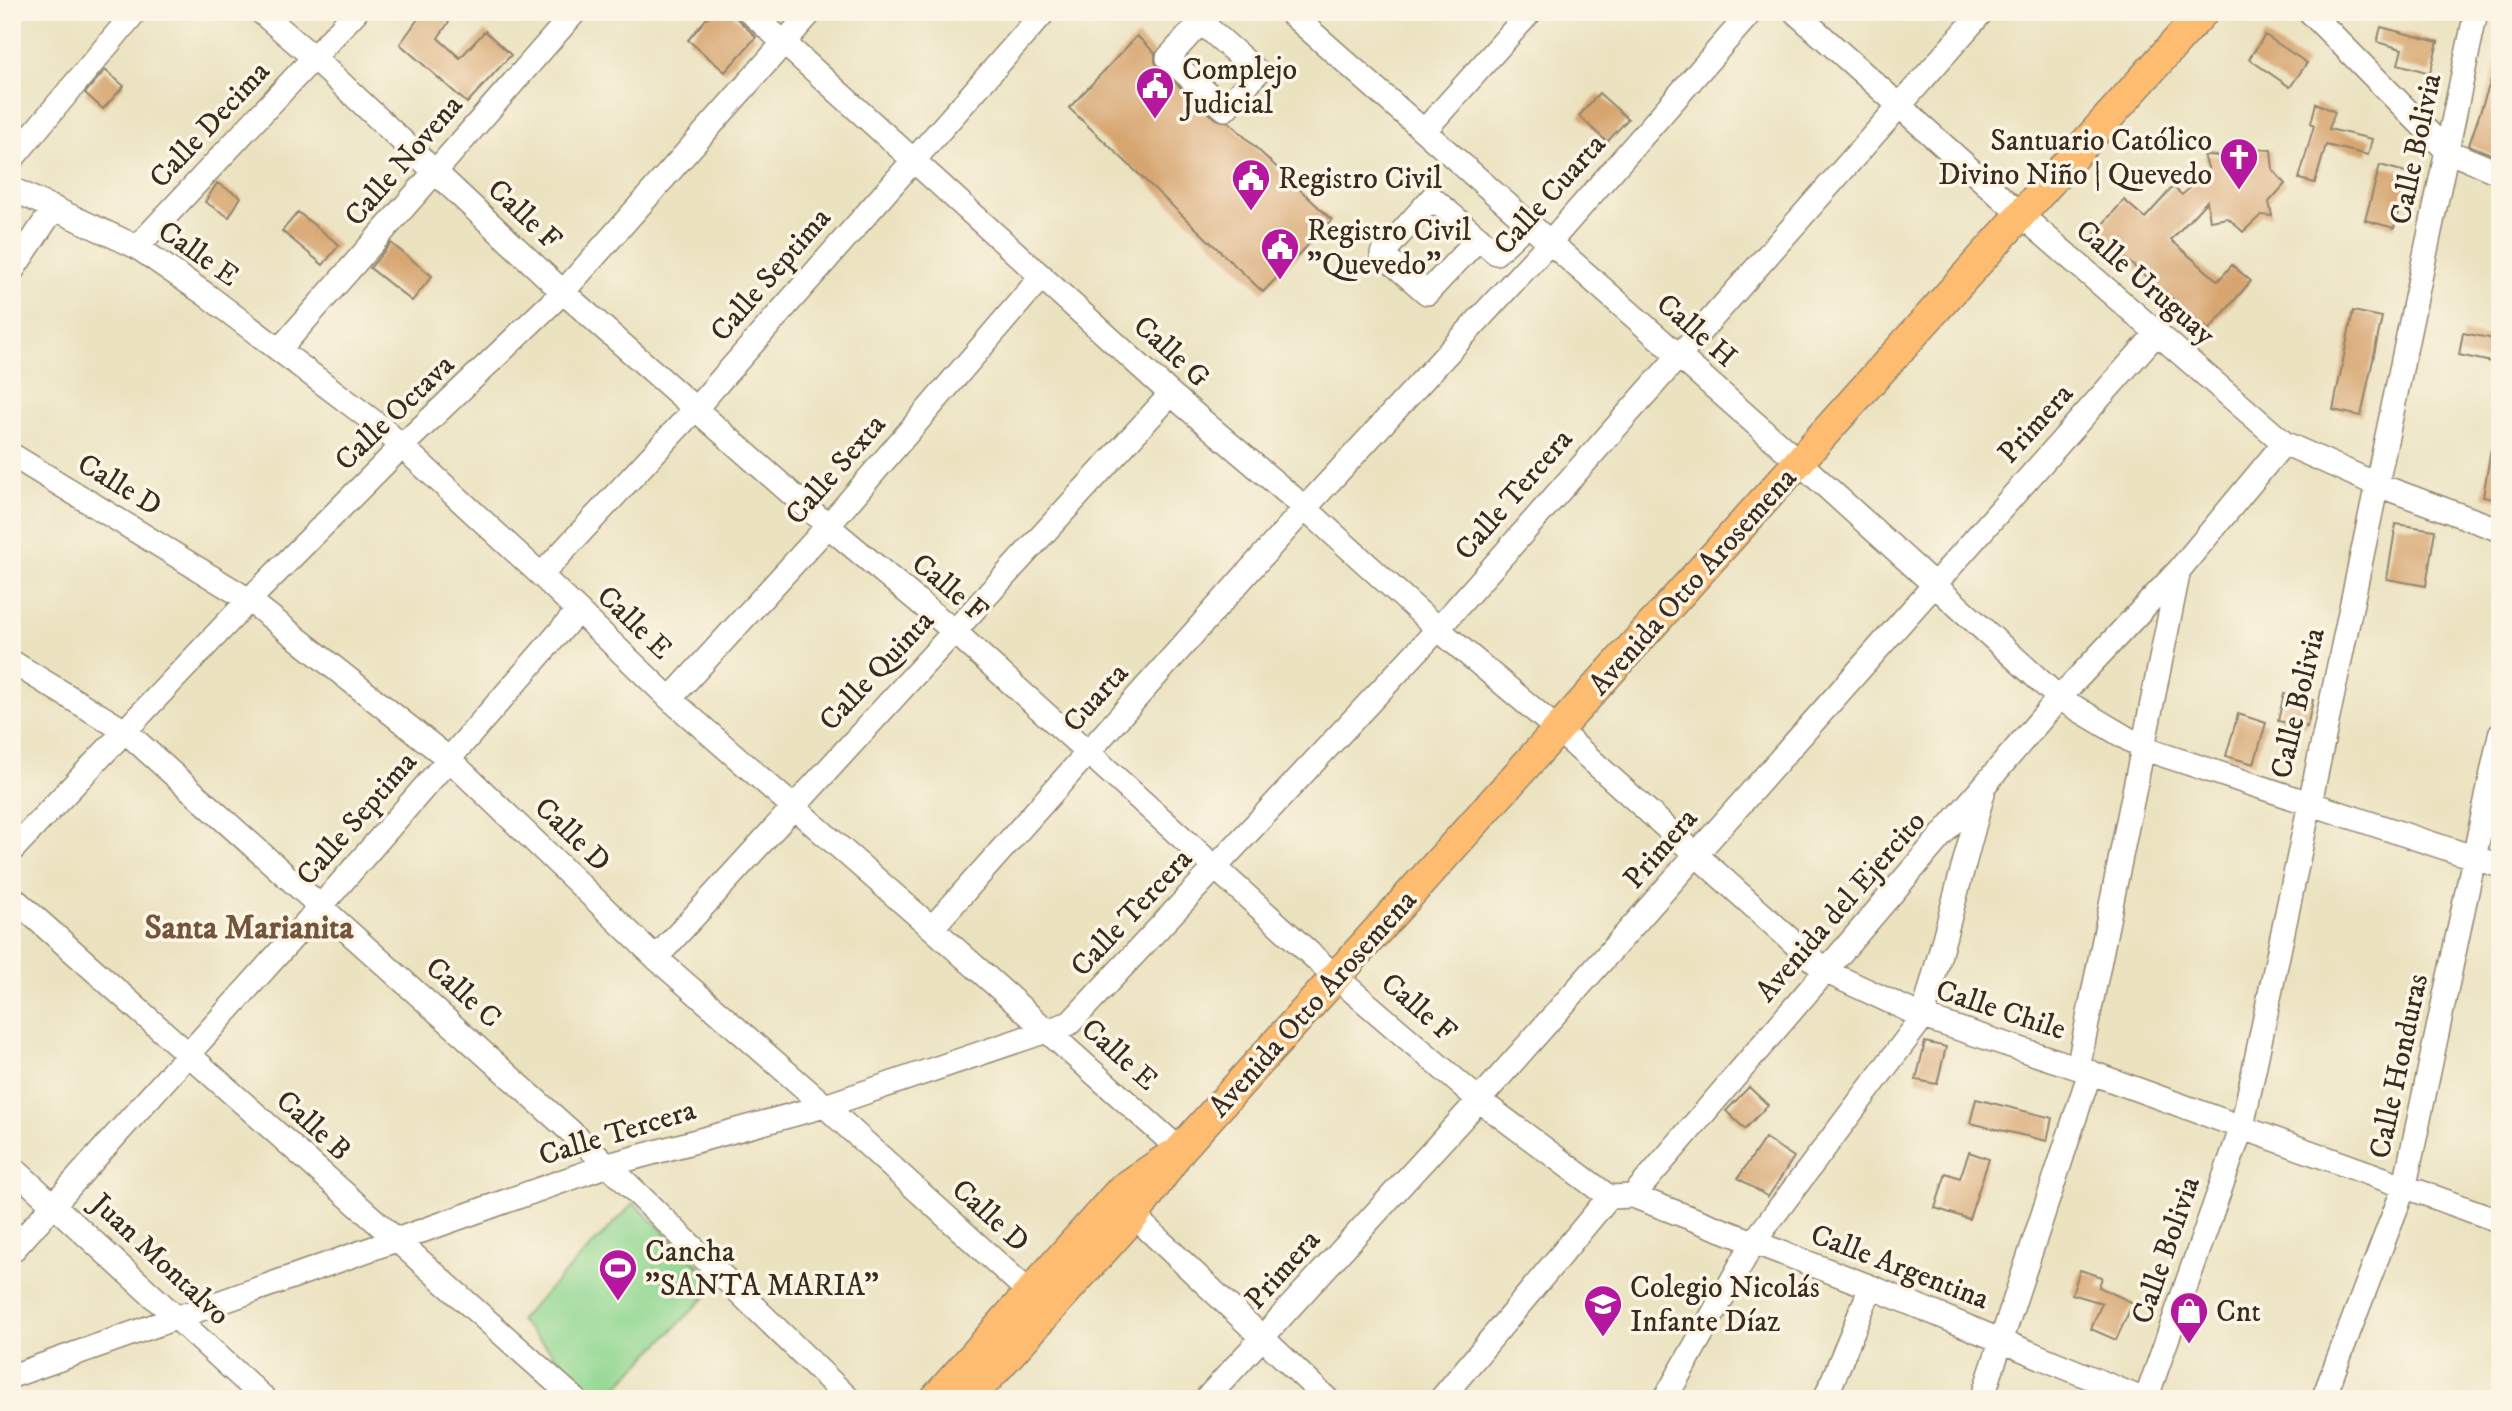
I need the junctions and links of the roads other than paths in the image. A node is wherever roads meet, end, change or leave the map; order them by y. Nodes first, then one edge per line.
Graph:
1 (135, 12) edge
2 (261, 12) edge
3 (356, 12) edge
4 (575, 12) edge
5 (750, 12) edge
6 (811, 12) edge
7 (1044, 12) edge
8 (1530, 12) edge
9 (1751, 12) edge
10 (1795, 12) edge
11 (1982, 12) edge
12 (2203, 12) edge
13 (2310, 12) edge
14 (2476, 12) edge
15 (1294, 14) edge
16 (784, 44) junction
17 (314, 58) junction
18 (1899, 106) junction
19 (1424, 131) junction
20 (2447, 151) junction
21 (913, 158) junction
22 (12, 159) edge
23 (435, 172) junction
24 (2500, 173) edge
25 (12, 189) edge
26 (54, 208) junction
27 (2021, 215) junction
28 (1528, 223) junction
29 (1479, 238) dead end
30 (1550, 242) junction
31 (137, 247) junction
32 (12, 271) edge
33 (1042, 275) junction
34 (563, 292) junction
35 (2156, 334) junction
36 (279, 349) junction
37 (1677, 354) junction
38 (1171, 394) junction
39 (696, 408) junction
40 (2284, 443) junction
41 (402, 446) junction
42 (12, 455) edge
43 (1799, 462) junction
44 (2378, 485) junction
45 (1305, 508) junction
46 (828, 526) junction
47 (2500, 530) edge
48 (2179, 570) junction
49 (541, 575) junction
50 (1934, 584) junction
51 (249, 600) junction
52 (578, 611) junction
53 (1437, 629) junction
54 (955, 632) junction
55 (12, 662) edge
56 (2059, 698) junction
57 (670, 699) junction
58 (1558, 730) junction
59 (125, 731) junction
60 (2500, 735) edge
61 (2145, 749) junction
62 (1089, 752) junction
63 (449, 759) junction
64 (1985, 785) junction
65 (2308, 802) junction
66 (792, 806) junction
67 (12, 849) edge
68 (1695, 856) junction
69 (2474, 857) junction
70 (2500, 866) edge
71 (1214, 869) junction
72 (12, 897) edge
73 (321, 906) junction
74 (932, 928) junction
75 (656, 958) junction
76 (1825, 971) junction
77 (1335, 977) junction
78 (1923, 1017) junction
79 (1047, 1031) junction
80 (186, 1054) junction
81 (2085, 1070) junction
82 (1479, 1100) junction
83 (825, 1106) junction
84 (2242, 1127) junction
85 (1180, 1150) junction
86 (608, 1165) junction
87 (12, 1167) edge
88 (2405, 1185) junction
89 (1633, 1196) junction
90 (1609, 1197) junction
91 (53, 1202) junction
92 (1134, 1216) junction
93 (2500, 1221) edge
94 (395, 1239) junction
95 (1753, 1243) junction
96 (12, 1251) edge
97 (1871, 1287) junction
98 (1040, 1302) junction
99 (175, 1315) junction
100 (1262, 1337) junction
101 (2002, 1340) junction
102 (12, 1376) edge
103 (572, 1398) edge
104 (265, 1399) edge
105 (849, 1399) edge
106 (934, 1399) edge
107 (969, 1399) edge
108 (1206, 1399) edge
109 (1327, 1399) edge
110 (1441, 1399) edge
111 (1665, 1399) edge
112 (1825, 1399) edge
113 (1982, 1399) edge
114 (2144, 1399) edge
115 (2323, 1399) edge

1 - 22 street
2 - 17 street, Calle F
3 - 17 street, Calle Decima
4 - 23 street, Calle Novena
5 - 16 street, Calle G
6 - 16 street, Calle Octava
7 - 21 street, Calle Septima
8 - 19 street
9 - 30 street, Calle Cuarta
10 - 18 street, Calle Uruguay
11 - 18 street, Calle Tercera
12 - 27 main road, Avenida Otto Arosemena
13 - 20 street
14 - 20 street, Calle Bolivia
15 - 19 street, Calle H
16 - 21 street, Calle G
16 - 34 street, Calle Octava
17 - 23 street, Calle F
17 - 31 street, Calle Decima
18 - 27 street, Calle Uruguay
18 - 37 street, Calle Tercera
19 - 28 street, Calle H
20 - 24 street
20 - 44 street, Calle Bolivia
21 - 33 street, Calle G
21 - 39 street, Calle Septima
23 - 34 street, Calle F
23 - 36 street, Calle Novena
25 - 26 street, Calle E
26 - 31 street, Calle E
26 - 32 street
27 - 35 street, Calle Uruguay
27 - 43 main road, Avenida Otto Arosemena
28 - 29 street
28 - 30 street, Calle H
30 - 37 street, Calle H
30 - 45 street, Calle Cuarta
31 - 36 street, Calle E
33 - 38 street, Calle G
33 - 46 street, Calle Sexta
34 - 39 street, Calle F
34 - 41 street, Calle Octava
35 - 40 street, Calle Uruguay
35 - 50 street, Primera
36 - 41 street, Calle E
37 - 43 street, Calle H
37 - 53 street, Calle Tercera
38 - 45 street, Calle G
38 - 54 street, Calle Quinta
39 - 46 street, Calle F
39 - 49 street, Calle Septima
40 - 44 street, Calle Uruguay
40 - 48 street, Avenida del Ejercito
41 - 49 street, Calle E
41 - 51 street, Calle Octava
42 - 51 street, Calle D
43 - 50 street, Calle H
43 - 58 main road, Avenida Otto Arosemena
44 - 47 street, Calle Uruguay
44 - 65 street, Calle Bolivia
45 - 53 street, Calle G
45 - 62 street, Cuarta
46 - 54 street, Calle F
46 - 57 street, Calle Sexta
48 - 56 street, Avenida del Ejercito
48 - 61 street
49 - 52 street, Calle E
50 - 56 street, Calle H
50 - 68 street, Primera
51 - 59 street, Calle Octava
51 - 63 street, Calle D
52 - 57 street, Calle E
52 - 63 street, Calle Septima
53 - 58 street, Calle G
53 - 71 street, Calle Tercera
54 - 62 street, Calle F
54 - 66 street, Calle Quinta
55 - 59 street, Calle C
56 - 61 street, Calle H
56 - 64 street, Avenida del Ejercito
57 - 66 street, Calle E
58 - 68 street, Calle Chile
58 - 77 main road, Avenida Otto Arosemena
59 - 67 street, Calle Octava
59 - 73 street, Calle C
60 - 69 street, Calle Honduras
61 - 65 street, Calle H
61 - 81 street
62 - 71 street, Calle F
62 - 74 street, Cuarta
63 - 73 street, Calle Septima
63 - 75 street, Calle D
64 - 76 street, Avenida del Ejercito
64 - 78 street
65 - 69 street, Calle H
65 - 84 street, Calle Bolivia
66 - 74 street, Calle E
66 - 75 street, Calle Quinta
68 - 76 street, Calle Chile
68 - 82 street, Primera
69 - 70 street, Calle H
69 - 88 street, Calle Honduras
71 - 77 street, Calle F
71 - 79 street, Calle Tercera
72 - 80 street, Calle B
73 - 80 street, Calle Septima
73 - 86 street, Calle C
74 - 79 street, Calle E
75 - 83 street, Calle D
76 - 78 street, Calle Chile
76 - 89 street, Avenida del Ejercito
77 - 82 street, Calle F
77 - 85 main road, Avenida Otto Arosemena
78 - 81 street, Calle Chile
78 - 95 street
79 - 83 street, Calle Tercera
79 - 85 street, Calle E
80 - 91 street, Calle Septima
80 - 94 street, Calle B
81 - 84 street, Calle Chile
81 - 101 street
82 - 90 street, Calle F
82 - 100 street, Primera
83 - 86 street, Calle Tercera
83 - 98 street, Calle D
84 - 88 street, Calle Chile
84 - 114 street, Calle Bolivia
85 - 92 main road, Avenida Otto Arosemena
85 - 98 main road, Avenida Otto Arosemena
86 - 94 street, Calle Tercera
86 - 105 street, Calle C
87 - 91 street, Juan Montalvo
88 - 93 street, Calle Chile
88 - 115 street, Calle Honduras
89 - 90 street
89 - 95 street, Calle Argentina
90 - 110 street
91 - 96 street, Calle Septima
91 - 99 street, Juan Montalvo
92 - 98 main road, Avenida Otto Arosemena
92 - 100 street
94 - 99 street, Calle Tercera
94 - 103 street, Calle B
95 - 97 street, Calle Argentina
95 - 111 street
97 - 101 street, Calle Argentina
97 - 112 street
98 - 106 main road, Avenida Otto Arosemena
98 - 107 main road, Avenida Otto Arosemena
99 - 102 street, Calle Tercera
99 - 104 street, Juan Montalvo
100 - 108 street, Primera
100 - 109 street
101 - 113 street
101 - 114 street, Calle Argentina

